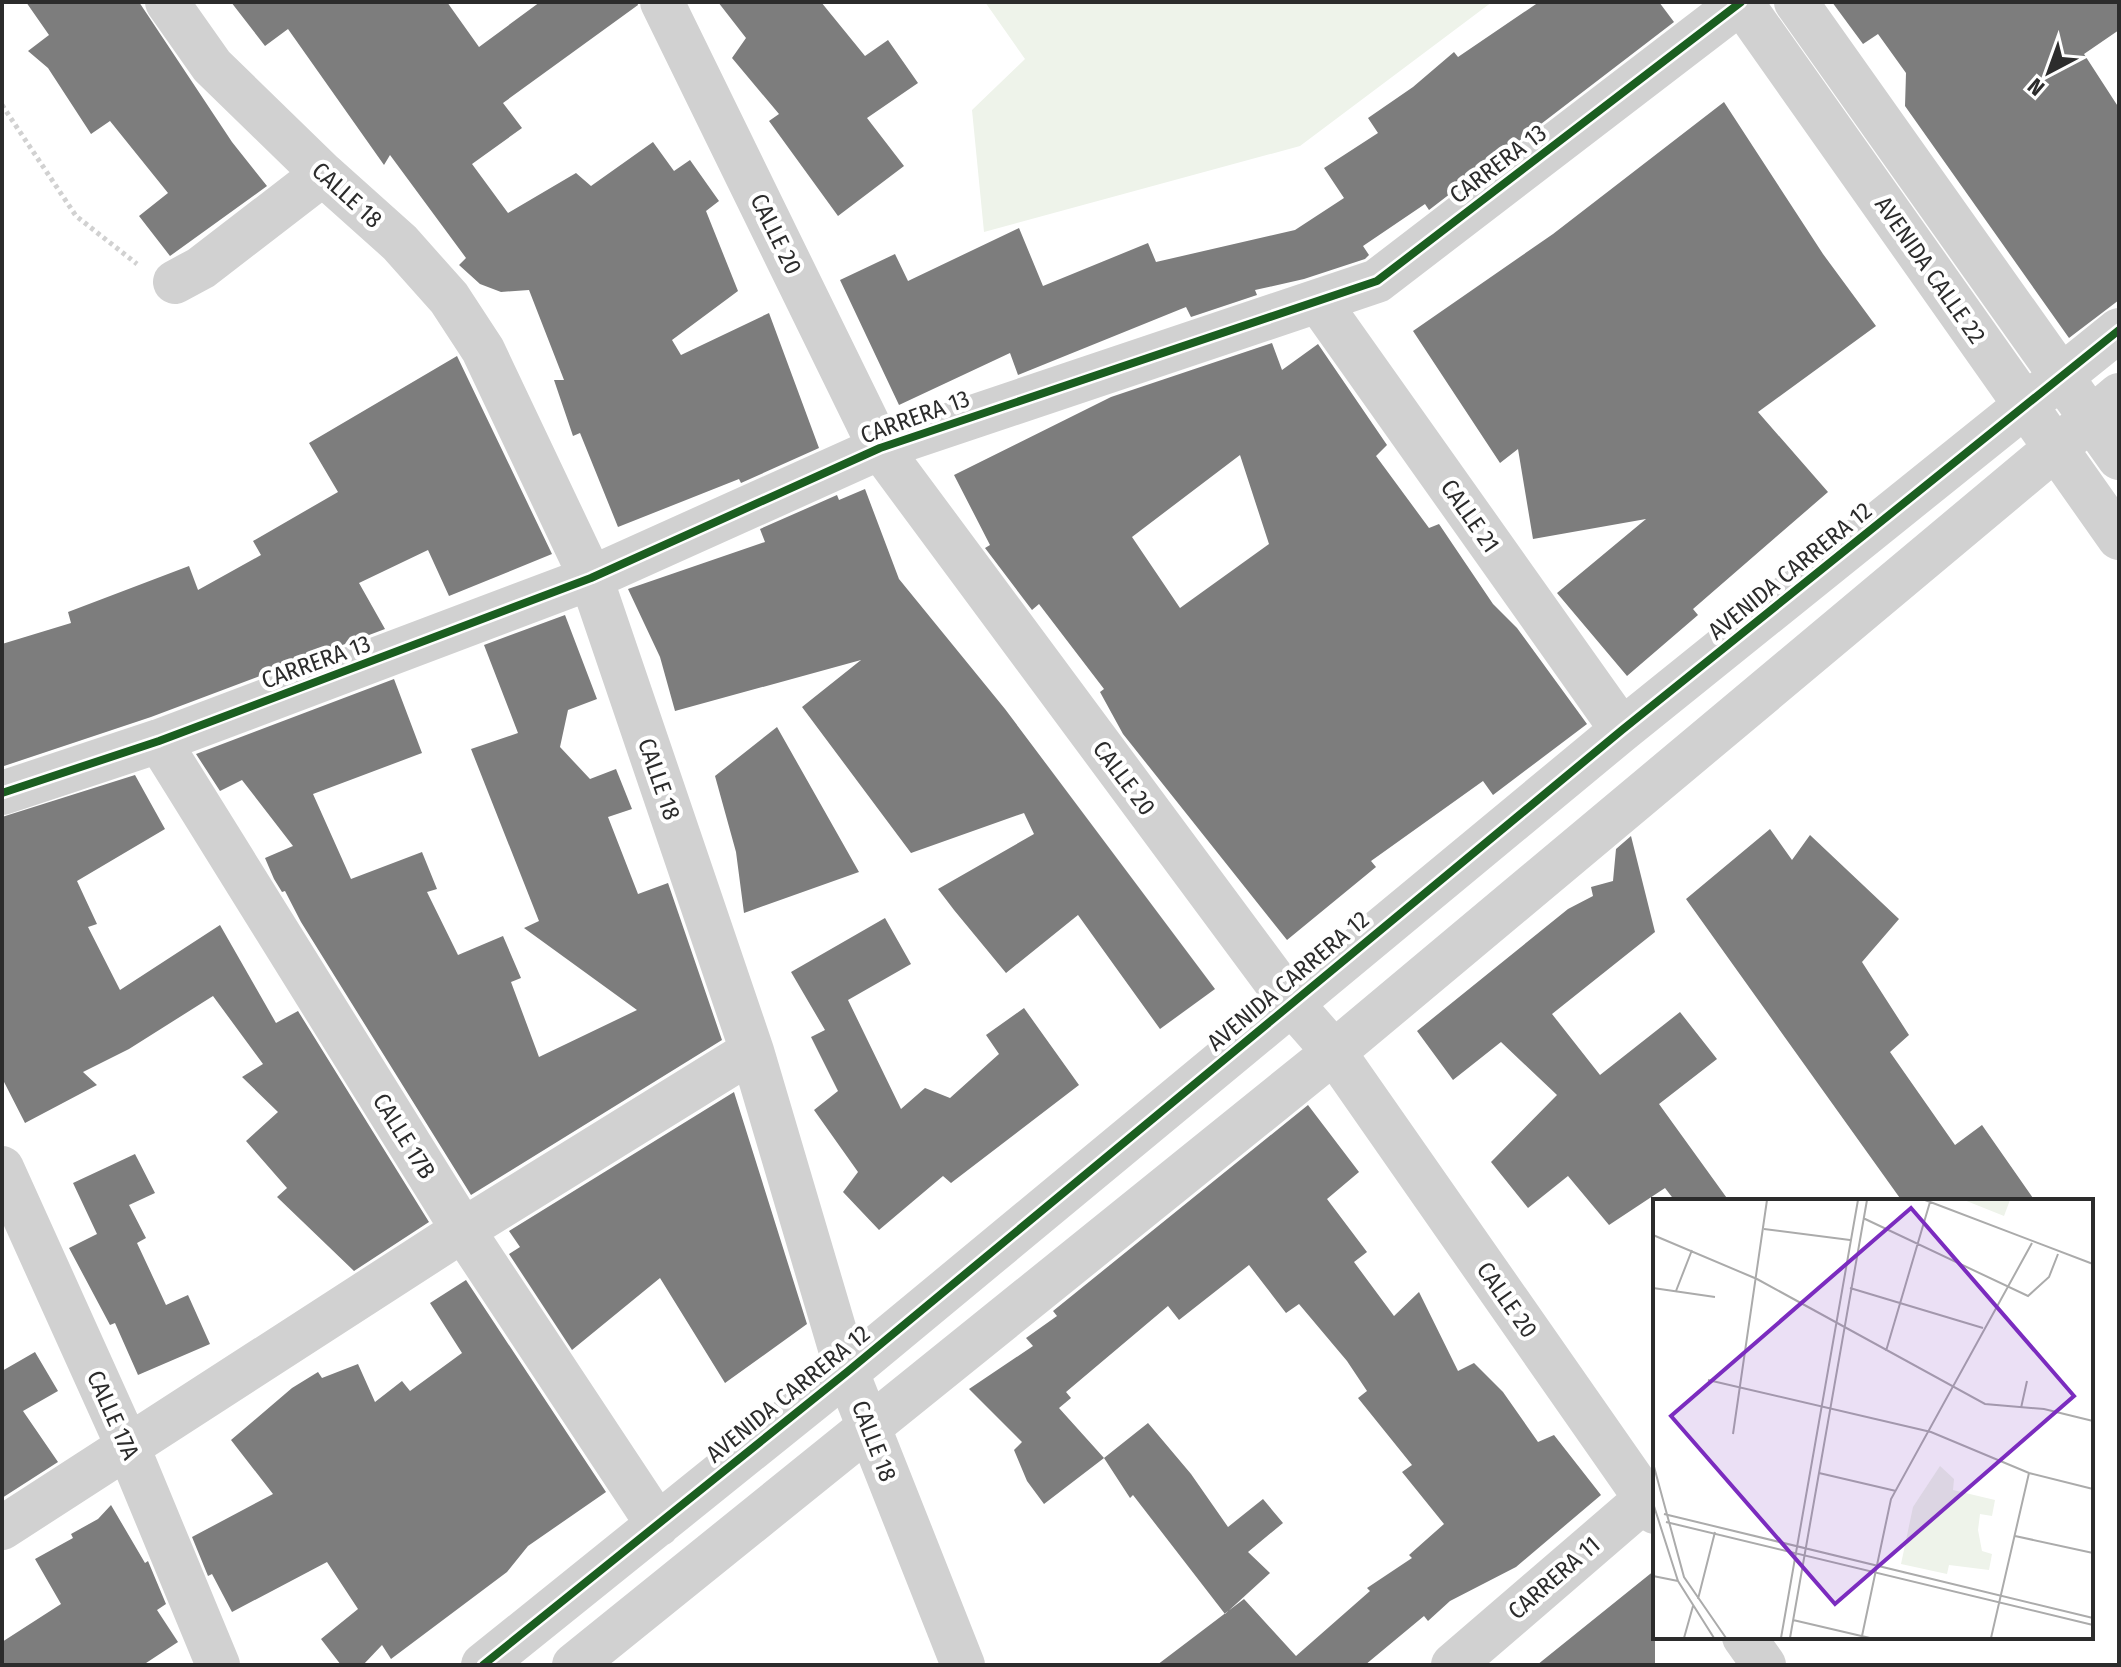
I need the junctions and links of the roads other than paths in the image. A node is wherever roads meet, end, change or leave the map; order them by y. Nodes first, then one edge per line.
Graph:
1 (167, 2) edge
2 (662, 2) edge
3 (1741, 2) edge
4 (1796, 2) edge
5 (323, 174) junction
6 (175, 282) road end
7 (1318, 301) junction
8 (2119, 330) edge
9 (2062, 376) junction
10 (2105, 406) edge
11 (2026, 407) junction
12 (880, 448) junction
13 (2056, 449) junction
14 (2119, 458) edge
15 (2119, 538) edge
16 (591, 578) junction
17 (1622, 730) junction
18 (159, 741) junction
19 (2, 793) edge
20 (1292, 1004) junction
21 (752, 1051) junction
22 (1334, 1052) junction
23 (2, 1168) edge
24 (463, 1230) junction
25 (847, 1372) junction
26 (867, 1426) junction
27 (127, 1445) junction
28 (1652, 1500) edge
29 (658, 1525) junction
30 (2, 1528) edge
31 (1745, 1639) edge
32 (218, 1665) edge
33 (483, 1665) edge
34 (574, 1665) edge
35 (963, 1665) edge
36 (1453, 1665) edge
37 (1764, 1665) edge

1 - 5 street, CALLE 18
2 - 12 street, CALLE 20
3 - 7 street, CARRERA 13
3 - 11 street, AVENIDA CALLE 22
4 - 9 street, AVENIDA CALLE 22
5 - 6 street
5 - 16 street, CALLE 18
7 - 12 street, CARRERA 13
7 - 17 street, CALLE 21
8 - 9 street, AVENIDA CARRERA 12
9 - 10 street, AVENIDA CALLE 22
9 - 11 street, AVENIDA CARRERA 12
10 - 13 street
10 - 14 street, AVENIDA CALLE 22
11 - 13 street, AVENIDA CALLE 22
11 - 17 street, AVENIDA CARRERA 12
12 - 16 street, CARRERA 13
12 - 20 street, CALLE 20
13 - 15 street, AVENIDA CALLE 22
13 - 22 street
16 - 18 street, CARRERA 13
16 - 21 street, CALLE 18
17 - 20 street, AVENIDA CARRERA 12
18 - 19 street, CARRERA 13
18 - 24 street, CALLE 17B
20 - 22 street, CALLE 20
20 - 25 street, AVENIDA CARRERA 12
21 - 24 street
21 - 25 street, CALLE 18
22 - 26 street
22 - 28 street, CALLE 20
23 - 27 street, CALLE 17A
24 - 27 street
24 - 29 street, CALLE 17B
25 - 26 street, CALLE 18
25 - 29 street, AVENIDA CARRERA 12
26 - 34 street
26 - 35 street, CALLE 18
27 - 30 street
27 - 32 street, CALLE 17A
28 - 36 street, CARRERA 11
29 - 33 street, AVENIDA CARRERA 12
31 - 37 street

